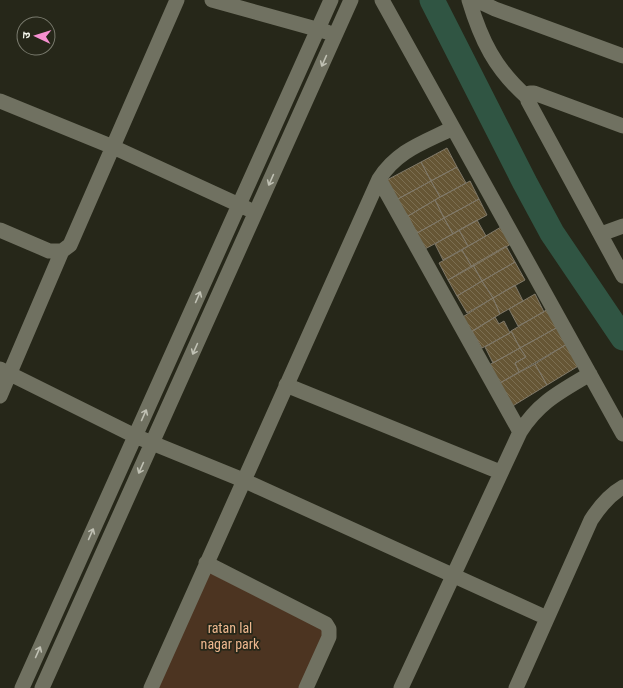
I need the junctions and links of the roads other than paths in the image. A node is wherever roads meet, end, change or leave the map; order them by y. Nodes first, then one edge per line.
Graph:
1 (177, 0) edge
2 (212, 0) edge
3 (331, 0) edge
4 (351, 0) edge
5 (382, 0) edge
6 (469, 0) edge
7 (476, 0) edge
8 (318, 29) junction
9 (336, 34) junction
10 (623, 56) edge
11 (528, 96) junction
12 (0, 101) edge
13 (623, 126) edge
14 (453, 128) junction
15 (113, 147) junction
16 (379, 179) junction
17 (239, 205) junction
18 (256, 213) junction
19 (623, 226) edge
20 (0, 230) edge
21 (601, 234) junction
22 (62, 251) junction
23 (623, 276) edge
24 (5, 371) edge
25 (590, 374) junction
26 (286, 385) junction
27 (0, 396) edge
28 (520, 432) junction
29 (623, 434) edge
30 (135, 436) junction
31 (152, 443) junction
32 (500, 472) junction
33 (243, 480) junction
34 (623, 487) edge
35 (206, 563) junction
36 (452, 575) junction
37 (547, 618) junction
38 (22, 688) edge
39 (42, 688) edge
40 (151, 688) edge
41 (306, 688) edge
42 (401, 688) edge
43 (516, 688) edge

1 - 15 street
2 - 8 street
3 - 8 street
4 - 9 street
5 - 14 street
6 - 11 street
7 - 10 street
8 - 9 street
8 - 17 street
9 -> 18 street
11 - 13 street
11 - 21 street
12 - 15 street
14 - 16 street
14 - 25 street
15 - 17 street
15 - 22 street
16 - 26 street
16 - 28 street
17 - 18 street
30 -> 17 street
18 -> 31 street
19 - 21 street
20 - 22 street
21 - 23 street
22 - 24 street
24 - 27 street
24 - 30 street
25 - 28 street
25 - 29 street
26 - 32 street
26 - 33 street
28 - 32 street
30 - 31 street
38 -> 30 street
31 - 33 street
31 -> 39 street
32 - 36 street
33 - 35 street
33 - 36 street
34 - 37 street
35 - 40 street
35 - 41 street
36 - 37 street
36 - 42 street
37 - 43 street

